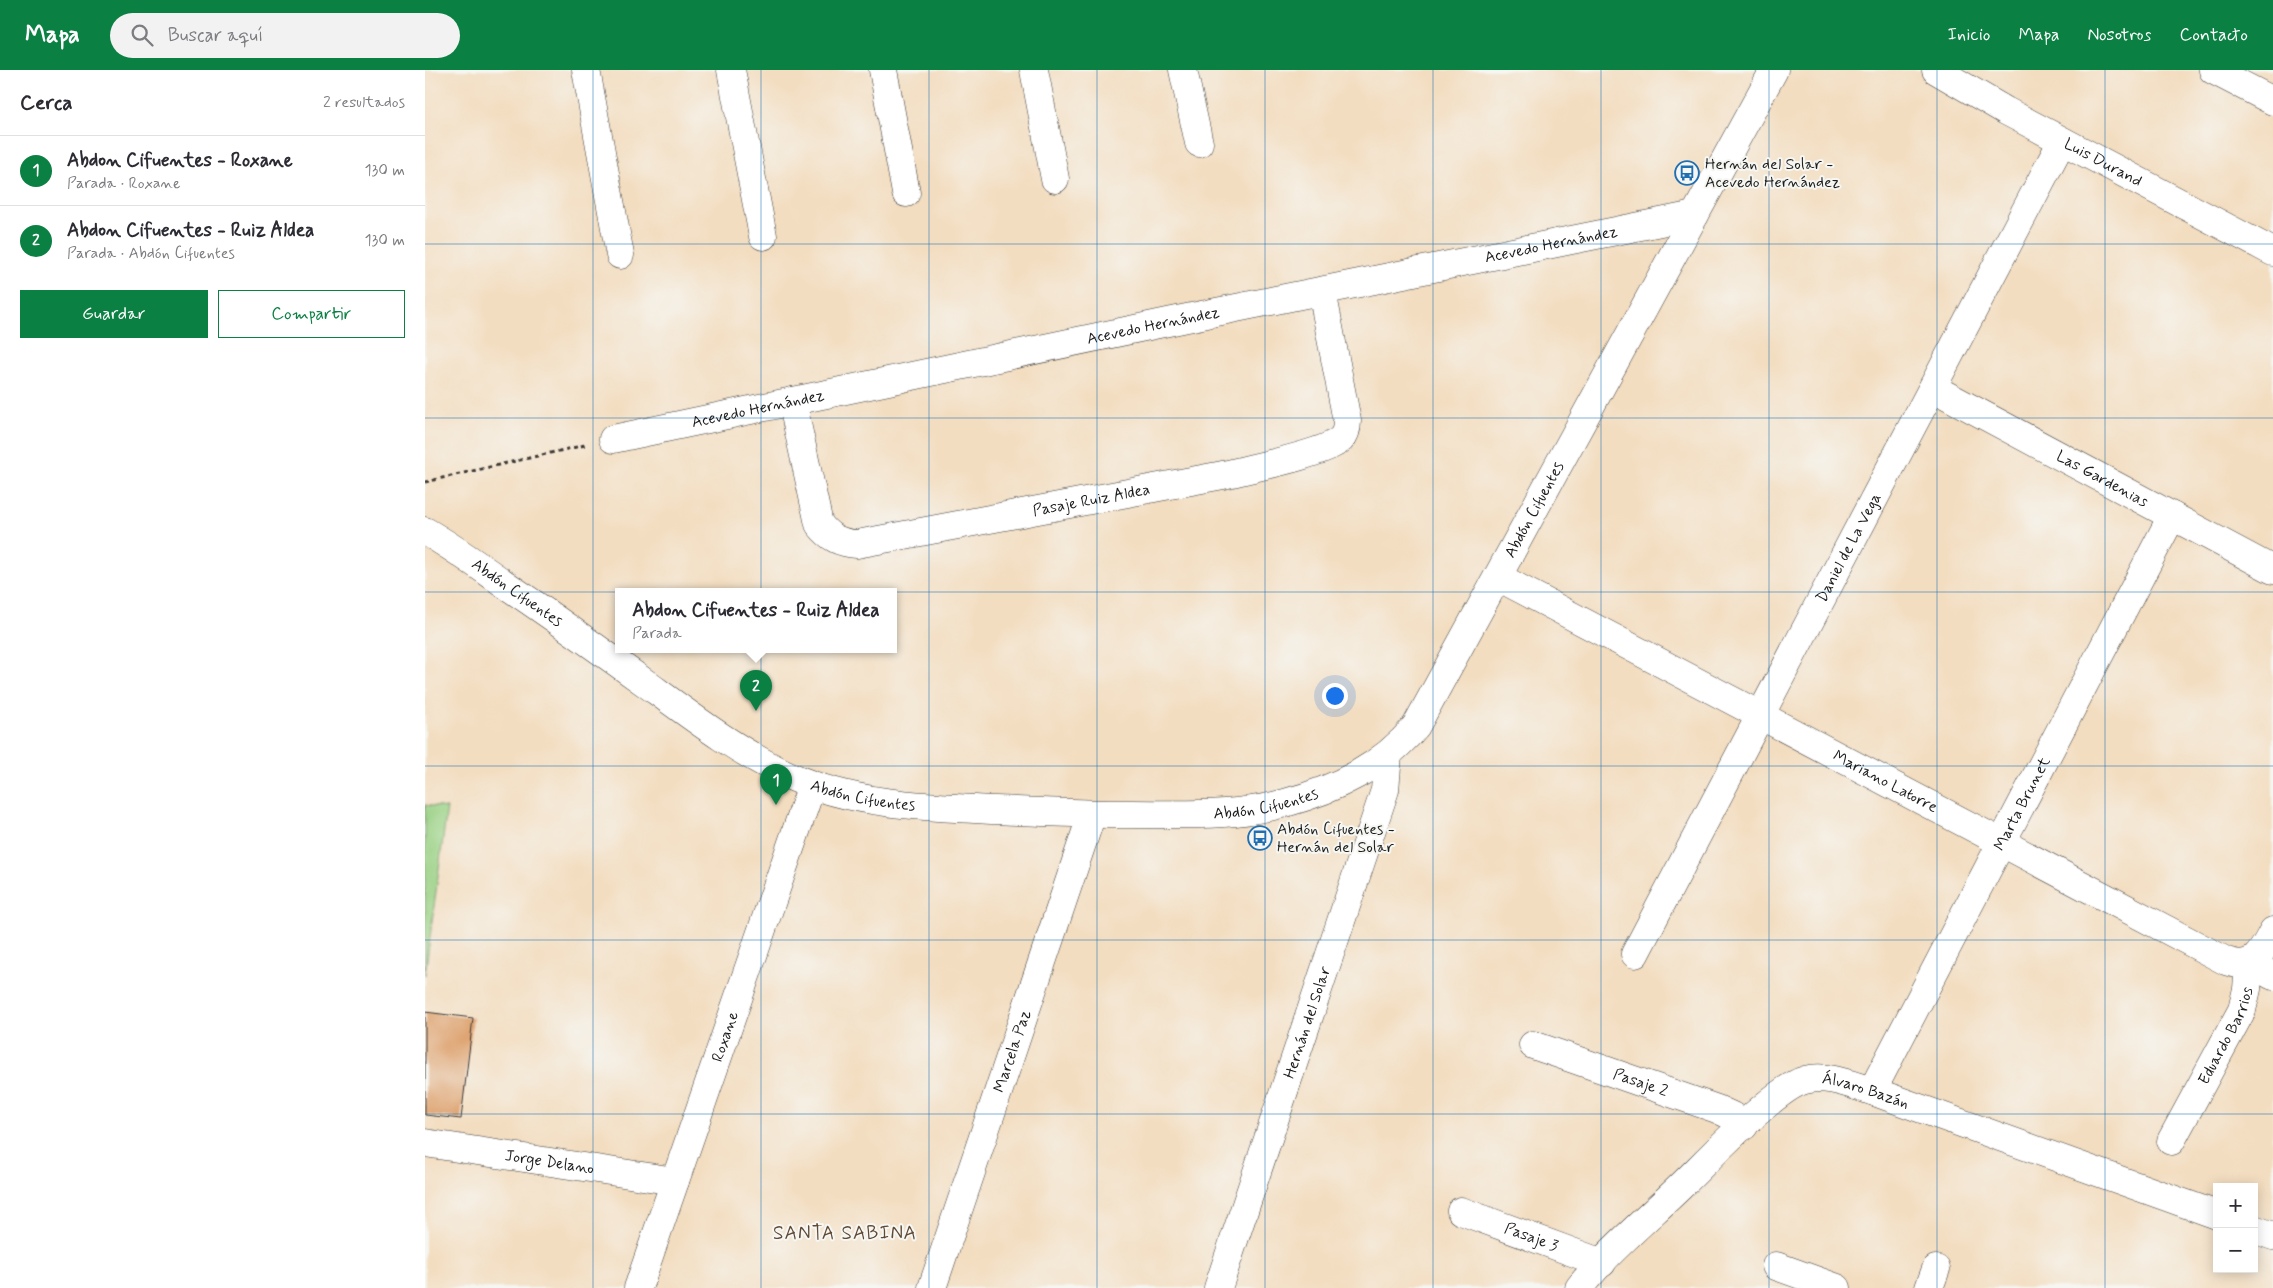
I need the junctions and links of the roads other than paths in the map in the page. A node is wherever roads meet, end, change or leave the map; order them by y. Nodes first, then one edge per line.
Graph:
1 (586, 70) edge
2 (731, 70) edge
3 (883, 70) edge
4 (1034, 70) edge
5 (1183, 70) edge
6 (1774, 70) edge
7 (1936, 70) edge
8 (2213, 70) edge
9 (2273, 102) edge
10 (2062, 141) junction
11 (1199, 143) dead end
12 (1055, 180) dead end
13 (906, 193) dead end
14 (1695, 215) junction
15 (763, 236) dead end
16 (2273, 252) edge
17 (620, 255) dead end
18 (1322, 291) junction
19 (1933, 388) junction
20 (792, 401) junction
21 (613, 439) road end
22 (2172, 516) junction
23 (425, 531) edge
24 (2273, 570) edge
25 (1498, 578) junction
26 (1761, 716) junction
27 (1388, 755) junction
28 (812, 785) junction
29 (1092, 814) junction
30 (2001, 842) junction
31 (2273, 931) edge
32 (1635, 954) dead end
33 (2249, 963) junction
34 (2273, 976) edge
35 (1533, 1045) dead end
36 (1872, 1091) junction
37 (1744, 1126) junction
38 (2171, 1141) dead end
39 (425, 1143) edge
40 (675, 1181) junction
41 (1461, 1211) dead end
42 (2213, 1215) edge
43 (2258, 1230) edge
44 (2273, 1236) edge
45 (1601, 1263) junction
46 (1776, 1266) dead end
47 (638, 1288) edge
48 (931, 1288) edge
49 (1218, 1288) edge
50 (1579, 1288) edge
51 (1837, 1288) edge

1 - 17 main road
2 - 15 main road
3 - 13 main road
4 - 12 main road
5 - 11 main road
6 - 14 main road, Abdón Cifuentes
7 - 10 main road, Luis Durand
8 - 9 main road
10 - 16 main road, Luis Durand
10 - 19 main road, Daniel de La Vega
14 - 18 main road, Acevedo Hernández
14 - 25 main road, Abdón Cifuentes
18 - 20 main road, Acevedo Hernández
18 - 20 main road, Pasaje Ruiz Aldea
19 - 22 main road, Las Gardenias
19 - 26 main road, Daniel de La Vega
20 - 21 main road, Acevedo Hernández
22 - 24 main road, Las Gardenias
22 - 30 main road, Marta Brunet
23 - 28 main road, Abdón Cifuentes
25 - 26 main road, Mariano Latorre
25 - 27 main road, Abdón Cifuentes
26 - 30 main road, Mariano Latorre
26 - 32 main road, Daniel de La Vega
27 - 29 main road, Abdón Cifuentes
27 - 49 main road, Hernán del Solar
28 - 29 main road, Abdón Cifuentes
28 - 40 main road, Roxane
29 - 48 main road, Marcela Paz
30 - 33 main road, Mariano Latorre
30 - 36 main road, Marta Brunet
31 - 33 main road, Eduardo Barrios
33 - 34 main road, Mariano Latorre
33 - 38 main road, Eduardo Barrios
35 - 37 main road, Pasaje 2
36 - 37 main road, Álvaro Bazán
36 - 42 main road, Álvaro Bazán
37 - 45 main road, Álvaro Bazán
39 - 40 main road, Jorge Delano
40 - 47 main road, Roxane
41 - 45 main road, Pasaje 3
43 - 44 main road
45 - 50 main road, Álvaro Bazán
46 - 51 main road

